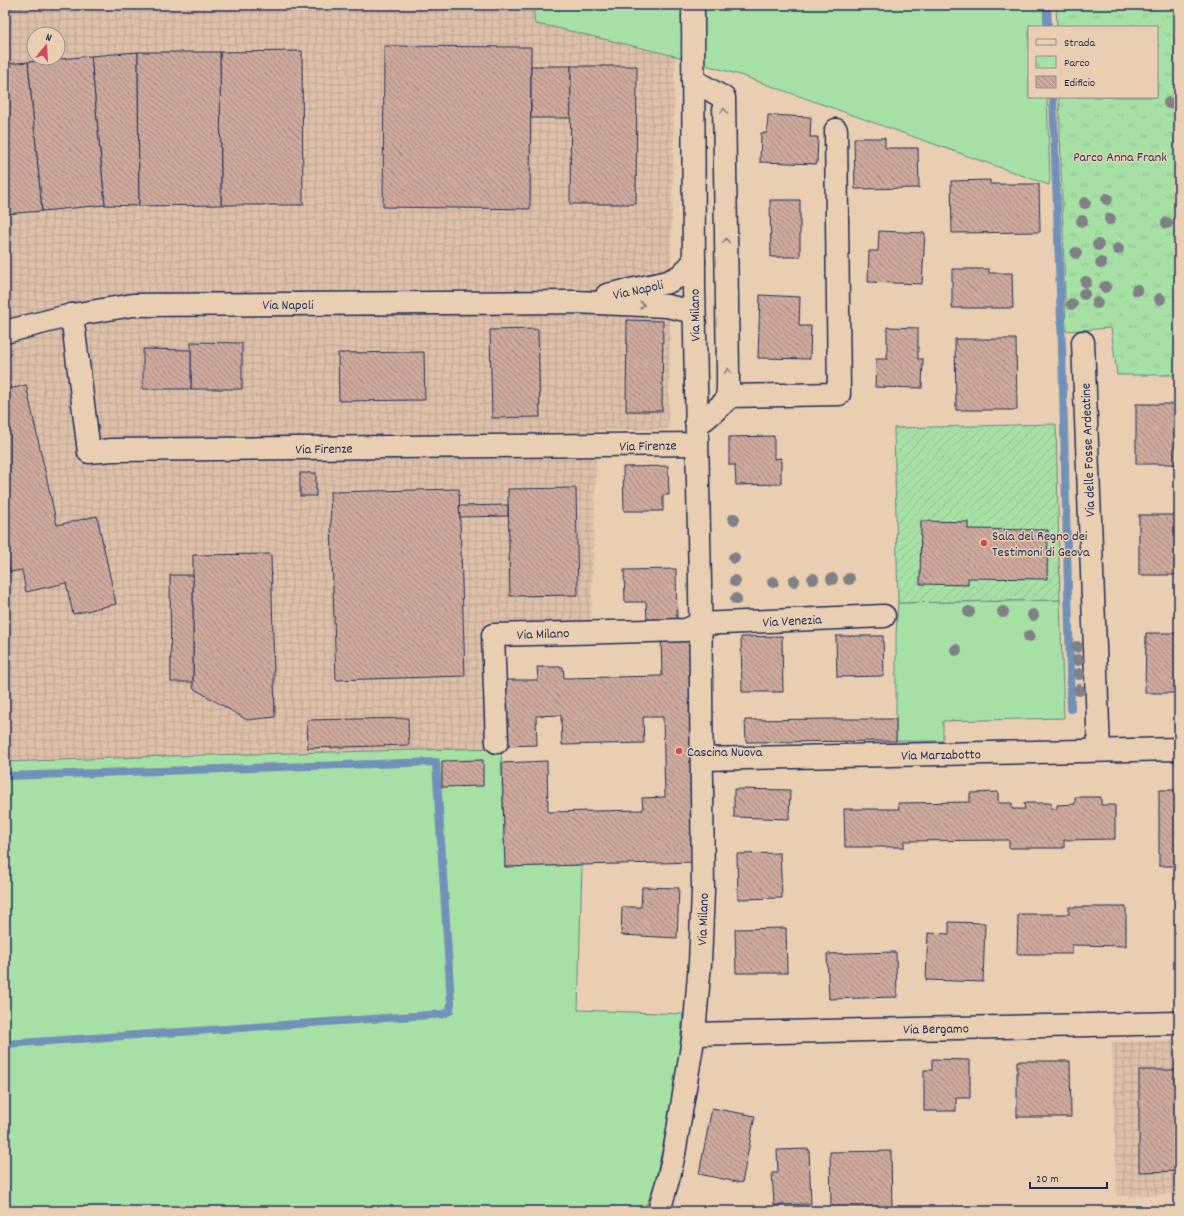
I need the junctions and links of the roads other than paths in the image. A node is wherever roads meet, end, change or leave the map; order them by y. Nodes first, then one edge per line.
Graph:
1 (693, 5) edge
2 (693, 80) junction
3 (836, 130) dead end
4 (694, 262) junction
5 (575, 302) junction
6 (694, 312) junction
7 (72, 315) junction
8 (5, 332) edge
9 (1083, 342) dead end
10 (728, 396) junction
11 (696, 421) junction
12 (696, 444) junction
13 (884, 616) dead end
14 (699, 624) junction
15 (496, 742) dead end
16 (1179, 749) edge
17 (1099, 750) junction
18 (702, 759) junction
19 (1179, 1023) edge
20 (694, 1034) junction
21 (660, 1211) edge

1 - 2 street, Via Milano
2 - 4 street, Via Milano
10 -> 2 street
3 - 10 street
4 - 5 street, Via Napoli
4 - 6 street, Via Milano
5 -> 6 street, Via Napoli
5 - 7 street, Via Napoli
6 - 11 street, Via Milano
7 - 8 street, Via Napoli
7 - 12 street, Via Firenze
9 - 17 street, Via delle Fosse Ardeatine
10 - 11 street
11 - 12 street, Via Milano
12 - 14 street, Via Milano
13 - 14 street, Via Venezia
14 - 15 street, Via Milano
14 - 18 street, Via Milano
16 - 17 street, Via Marzabotto
17 - 18 street, Via Marzabotto
18 - 20 street, Via Milano
19 - 20 street, Via Bergamo
20 - 21 street, Via Milano

